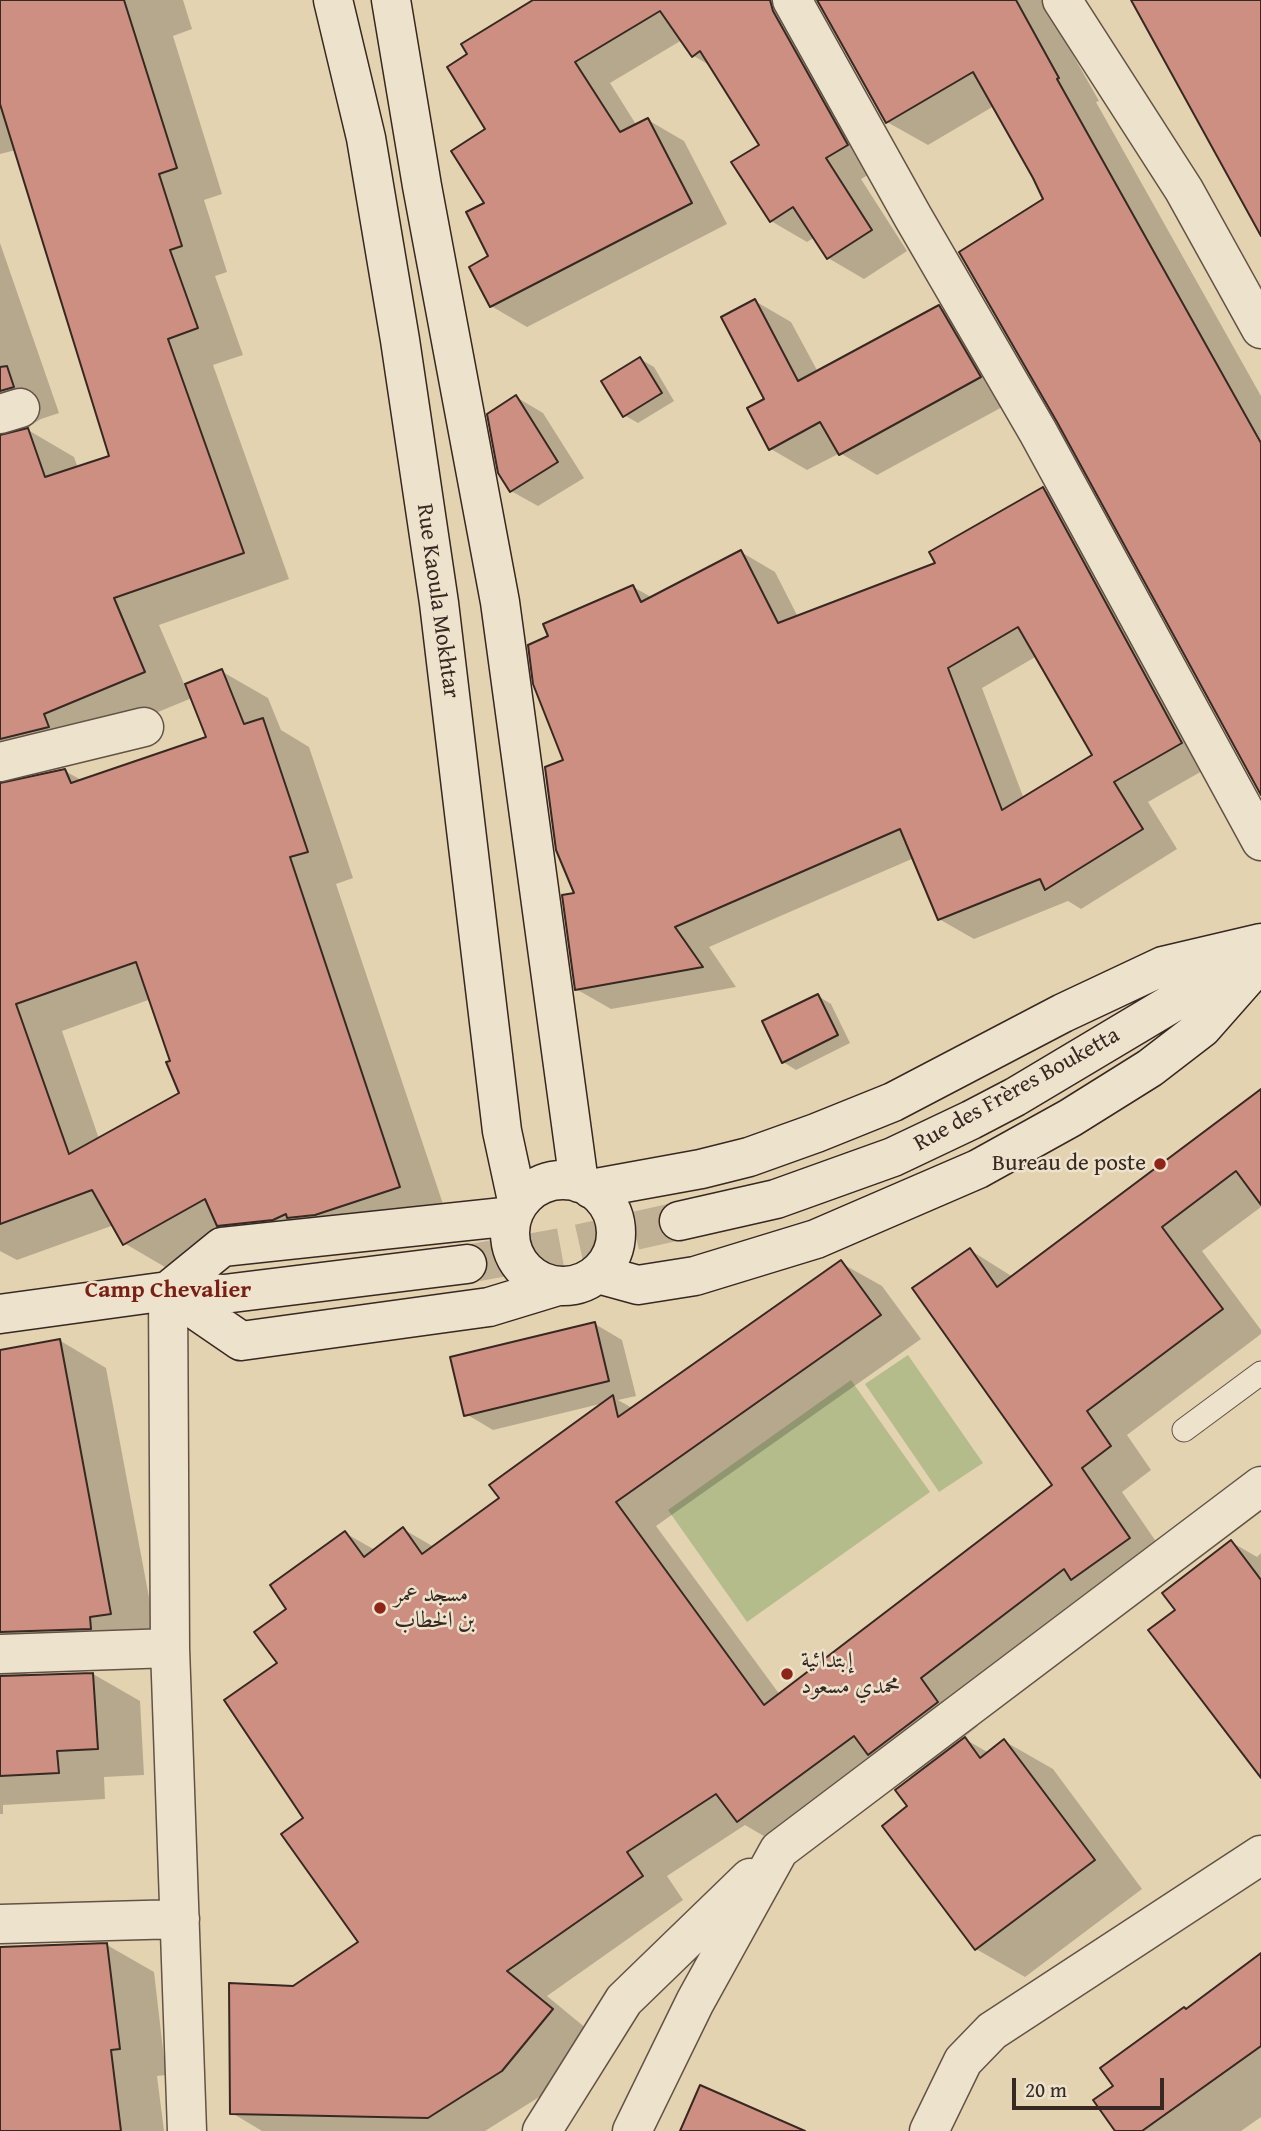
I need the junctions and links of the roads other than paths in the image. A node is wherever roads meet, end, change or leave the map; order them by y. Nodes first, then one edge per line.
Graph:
1 (333, 0) edge
2 (391, 0) edge
3 (792, 0) edge
4 (1062, 0) edge
5 (1261, 329) edge
6 (145, 727) dead end
7 (0, 762) edge
8 (1261, 841) edge
9 (1261, 943) edge
10 (1261, 950) edge
11 (1261, 961) edge
12 (585, 1186) junction
13 (516, 1211) junction
14 (679, 1222) tunnel mouth
15 (467, 1264) tunnel mouth
16 (598, 1274) junction
17 (558, 1286) junction
18 (168, 1291) junction
19 (0, 1314) edge
20 (1261, 1373) edge
21 (1184, 1430) dead end
22 (1261, 1486) edge
23 (170, 1648) junction
24 (0, 1654) edge
25 (779, 1850) junction
26 (1261, 1855) edge
27 (180, 1919) junction
28 (0, 1924) edge
29 (187, 2131) edge
30 (542, 2131) edge
31 (632, 2131) edge
32 (929, 2131) edge

1 - 13 main road, Rue Kaoula Mokhtar
2 - 12 main road
3 - 8 main road
4 - 5 main road
6 - 7 main road
9 - 12 main road
10 - 14 main road, Rue des Frères Bouketta
11 - 16 main road
12 - 13 main road
12 - 16 main road
13 - 17 main road
13 - 18 main road
15 - 18 main road
16 - 17 main road
17 - 18 main road
18 - 19 main road
18 - 23 main road
20 - 21 lane
22 - 25 main road
23 - 24 main road
23 - 27 main road
25 - 30 main road
25 - 31 main road
26 - 32 main road
27 - 28 main road
27 - 29 main road

